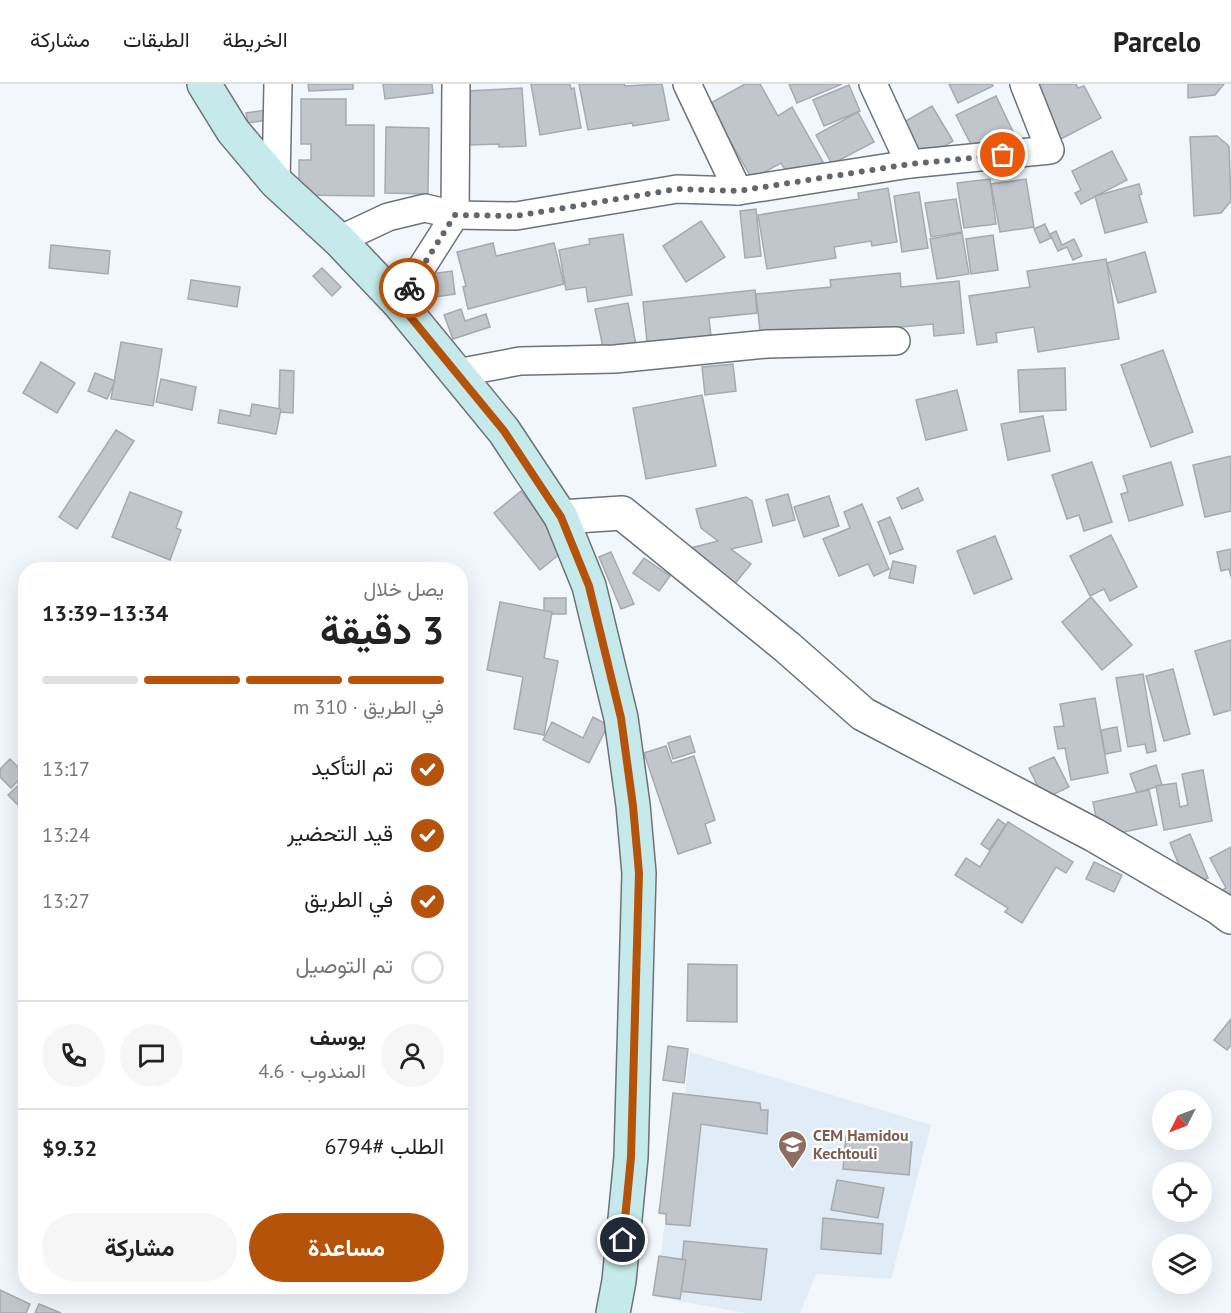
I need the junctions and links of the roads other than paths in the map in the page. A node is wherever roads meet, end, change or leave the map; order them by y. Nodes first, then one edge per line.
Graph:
1 (204, 84) edge
2 (278, 84) edge
3 (456, 84) edge
4 (687, 84) edge
5 (873, 84) edge
6 (1024, 84) edge
7 (910, 164) junction
8 (276, 183) junction
9 (738, 191) junction
10 (455, 215) junction
11 (339, 240) junction
12 (399, 303) junction
13 (896, 341) dead end
14 (457, 373) junction
15 (561, 517) junction
16 (1231, 917) edge
17 (613, 1313) edge

1 - 8 main road
2 - 8 street
3 - 10 street
4 - 9 street
5 - 7 street
6 - 7 street
7 - 9 street
8 - 11 main road
9 - 10 street
10 - 11 street
10 - 12 street
11 - 12 main road
12 - 14 main road
13 - 14 street
14 - 15 main road
15 - 16 street
15 - 17 main road

